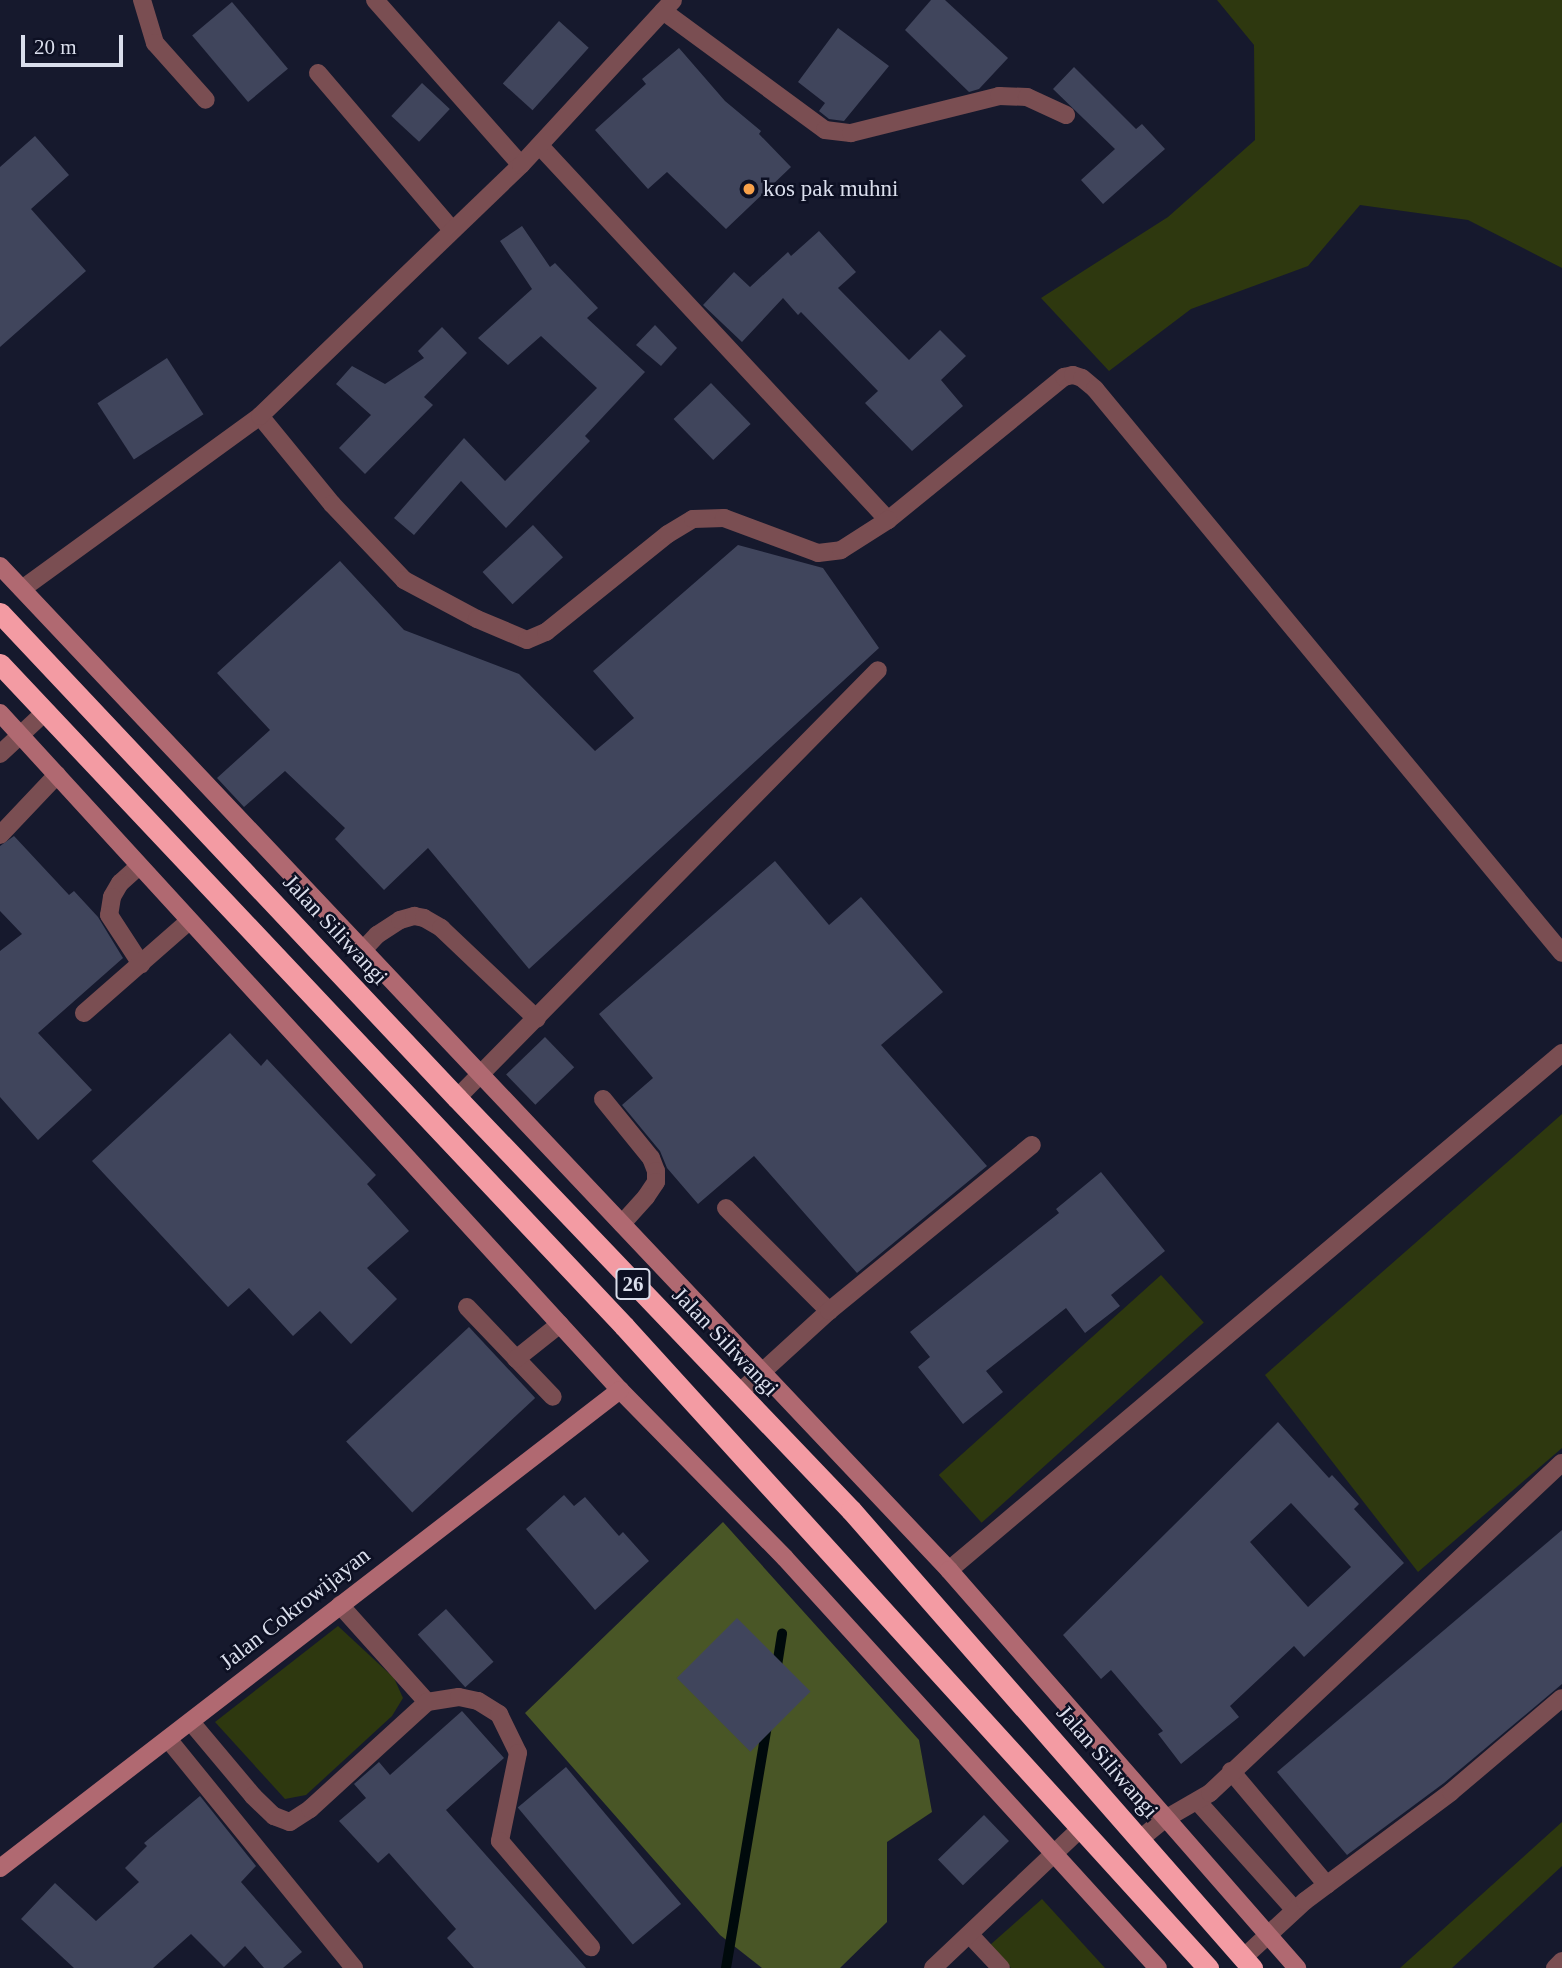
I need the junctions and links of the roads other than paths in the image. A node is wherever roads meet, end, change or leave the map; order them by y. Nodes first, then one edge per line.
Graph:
1 (142, 0) edge
2 (375, 0) edge
3 (668, 6) edge
4 (318, 73) dead end
5 (206, 100) dead end
6 (1066, 115) dead end
7 (540, 146) junction
8 (521, 165) junction
9 (452, 230) junction
10 (260, 416) junction
11 (888, 520) junction
12 (0, 566) edge
13 (22, 589) junction
14 (0, 613) edge
15 (0, 664) edge
16 (878, 670) dead end
17 (45, 712) junction
18 (0, 713) edge
19 (21, 736) junction
20 (0, 754) edge
21 (57, 775) junction
22 (0, 835) edge
23 (139, 866) junction
24 (189, 921) junction
25 (363, 950) junction
26 (1562, 953) edge
27 (141, 964) junction
28 (84, 1013) dead end
29 (537, 1019) junction
30 (1562, 1052) edge
31 (480, 1075) junction
32 (457, 1098) junction
33 (603, 1099) dead end
34 (1032, 1144) dead end
35 (726, 1208) dead end
36 (622, 1224) junction
37 (467, 1307) dead end
38 (829, 1311) junction
39 (560, 1324) junction
40 (516, 1359) junction
41 (761, 1370) junction
42 (620, 1390) junction
43 (738, 1394) junction
44 (552, 1397) dead end
45 (1562, 1463) edge
46 (949, 1570) junction
47 (340, 1605) junction
48 (1562, 1698) edge
49 (427, 1702) junction
50 (191, 1722) junction
51 (168, 1740) junction
52 (1231, 1771) junction
53 (1198, 1802) junction
54 (1165, 1819) junction
55 (1080, 1829) junction
56 (1140, 1839) junction
57 (1054, 1854) junction
58 (0, 1868) edge
59 (1327, 1885) junction
60 (1296, 1910) junction
61 (1267, 1935) junction
62 (971, 1936) junction
63 (591, 1947) dead end
64 (1562, 1961) edge
65 (1247, 1963) edge
66 (354, 1968) edge
67 (933, 1968) edge
68 (1001, 1968) edge
69 (1158, 1968) edge
70 (1208, 1968) edge
71 (1297, 1968) edge
72 (1555, 1968) edge

1 - 5 street
2 - 8 street
3 - 6 street
3 - 7 street
4 - 9 street
7 - 8 street
7 - 11 street
8 - 9 street
9 - 10 street
10 - 11 street
10 - 13 street
11 - 26 street
12 - 13 street
13 - 25 street
14 - 32 highway, Jalan Siliwangi / 26
15 - 17 highway, 26
16 - 29 street
17 - 19 street
17 - 55 highway, 26
18 - 19 street
19 - 20 street
19 - 21 street
21 - 22 street
21 - 23 street
23 - 24 street
23 - 27 street
24 - 27 street
24 - 39 street
25 - 29 street
25 - 31 street
27 - 28 street
29 - 31 street
30 - 46 street
31 - 32 street
31 - 36 street
32 - 43 highway, Jalan Siliwangi / 26
33 - 36 street
34 - 38 street
35 - 38 street
36 - 41 street
37 - 40 street
38 - 41 street
39 - 40 street
39 - 42 street
40 - 44 street
41 - 43 street
41 - 46 street
42 - 47 street, Jalan Cokrowijayan
42 - 57 street
43 - 56 highway, Jalan Siliwangi / 26
45 - 52 street
46 - 54 street
47 - 49 street
47 - 50 street, Jalan Cokrowijayan
48 - 59 street
49 - 50 street
49 - 63 street
50 - 51 street, Jalan Cokrowijayan
51 - 58 street, Jalan Cokrowijayan
51 - 66 street
52 - 53 street
52 - 59 street
53 - 54 street
53 - 60 street
54 - 56 street
54 - 61 street
55 - 57 street
55 - 70 highway, 26
56 - 65 highway, Jalan Siliwangi / 26
57 - 62 street
57 - 69 street
59 - 60 street
60 - 61 street
61 - 65 street
61 - 71 street
62 - 67 street
62 - 68 street
64 - 72 street

